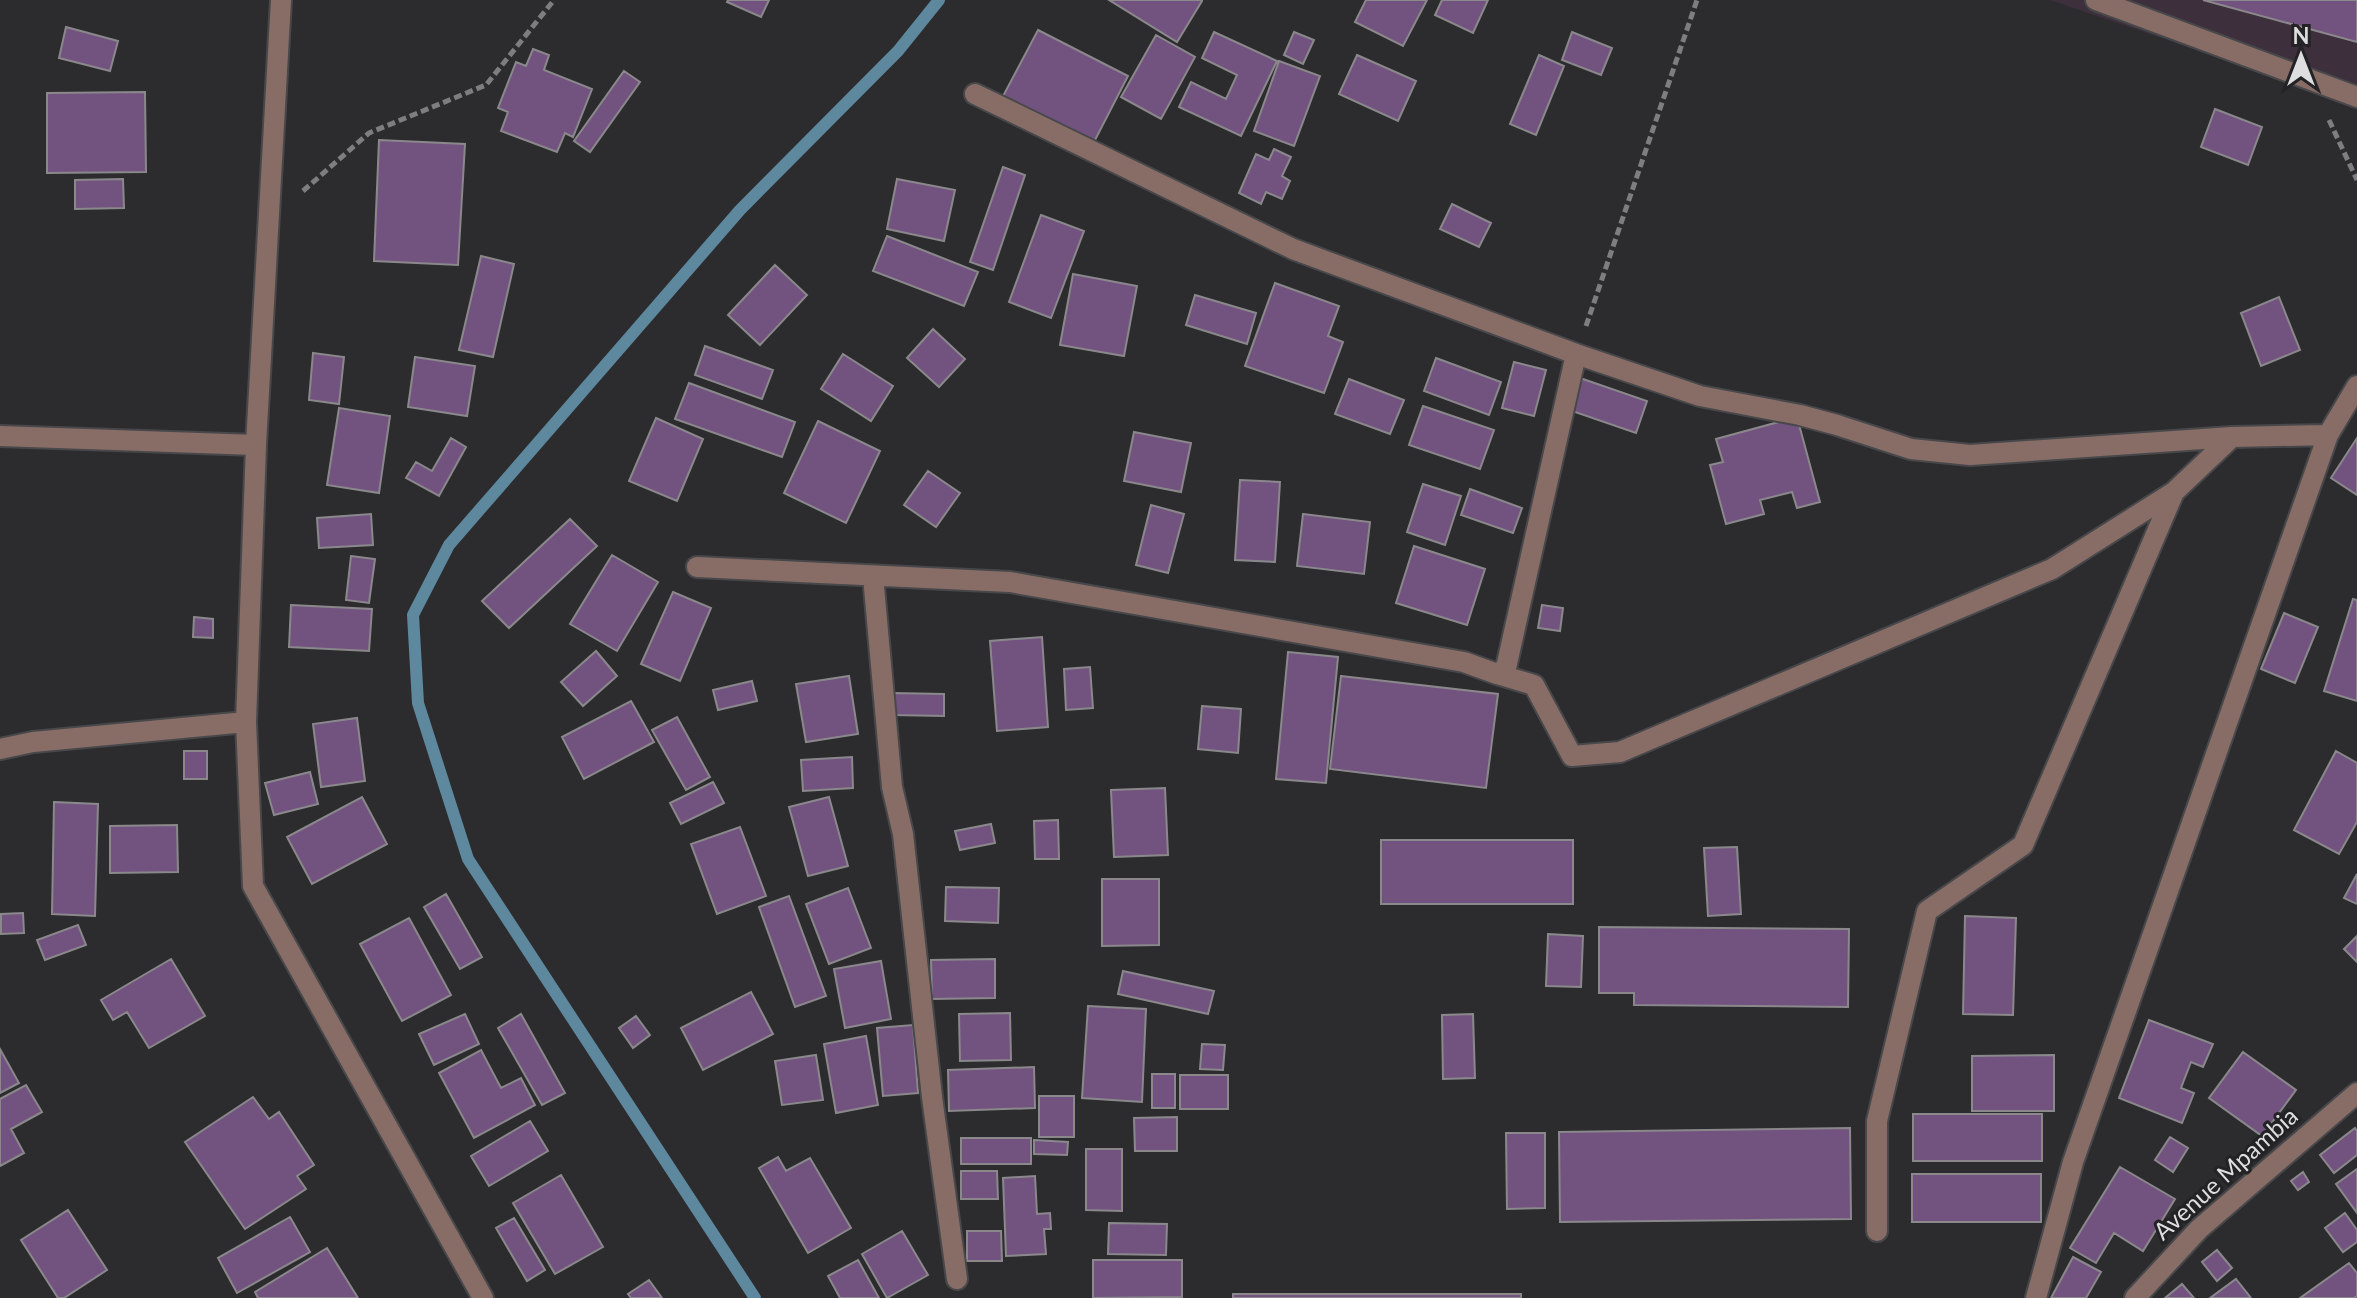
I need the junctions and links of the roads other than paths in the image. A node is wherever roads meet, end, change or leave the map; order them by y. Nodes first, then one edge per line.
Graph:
1 (281, 0) edge
2 (2096, 0) edge
3 (975, 94) dead end
4 (2357, 97) edge
5 (1576, 354) junction
6 (2357, 386) edge
7 (2328, 435) junction
8 (0, 436) edge
9 (2232, 437) junction
10 (256, 445) junction
11 (2174, 492) junction
12 (697, 567) dead end
13 (873, 576) junction
14 (1497, 674) junction
15 (246, 722) junction
16 (0, 749) edge
17 (2357, 1093) edge
18 (1877, 1231) dead end
19 (957, 1279) dead end
20 (483, 1298) edge
21 (2036, 1298) edge
22 (2135, 1298) edge

1 - 10 street
2 - 4 street
3 - 5 street
5 - 9 street
5 - 14 street
6 - 7 street
7 - 9 street
7 - 21 street
8 - 10 street
9 - 11 street
10 - 15 street
11 - 14 street
11 - 18 street
12 - 13 street
13 - 14 street
13 - 19 street
15 - 16 street
15 - 20 street
17 - 22 street, Avenue Mpambia

